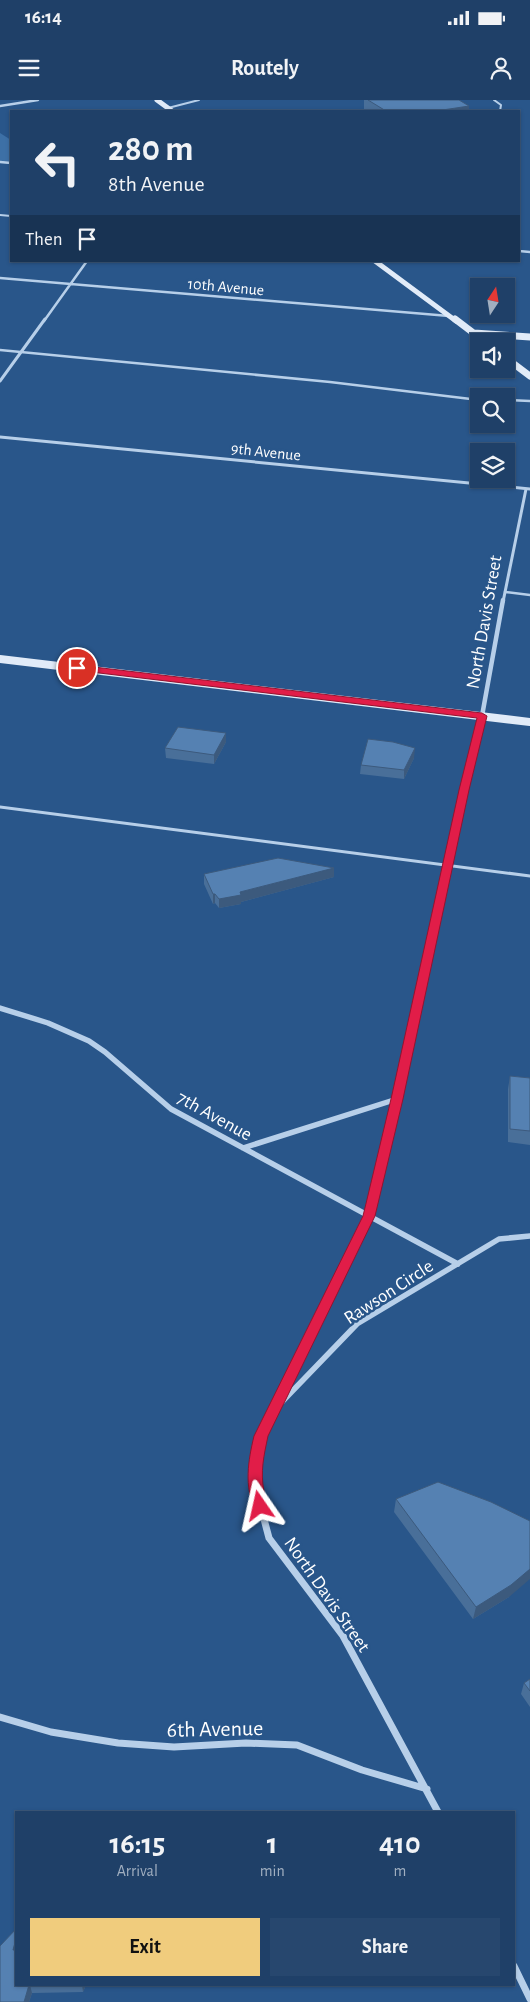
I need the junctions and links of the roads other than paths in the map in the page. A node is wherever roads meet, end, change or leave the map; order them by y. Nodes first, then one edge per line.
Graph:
1 (38, 100) edge
2 (157, 100) edge
3 (199, 100) edge
4 (494, 100) edge
5 (0, 106) edge
6 (170, 110) edge
7 (500, 110) edge
8 (85, 262) edge
9 (376, 262) edge
10 (0, 278) edge
11 (71, 284) junction
12 (450, 316) junction
13 (473, 333) edge
14 (515, 336) edge
15 (530, 337) edge
16 (0, 350) edge
17 (21, 352) junction
18 (515, 365) edge
19 (530, 376) edge
20 (0, 381) edge
21 (470, 399) edge
22 (515, 400) edge
23 (530, 401) edge
24 (0, 437) edge
25 (528, 489) edge
26 (505, 592) junction
27 (530, 595) edge
28 (0, 659) edge
29 (482, 716) junction
30 (530, 722) edge
31 (0, 807) edge
32 (447, 866) junction
33 (530, 876) edge
34 (0, 1008) edge
35 (397, 1099) junction
36 (243, 1148) junction
37 (369, 1216) junction
38 (530, 1236) edge
39 (458, 1264) junction
40 (273, 1411) junction
41 (0, 1717) edge
42 (427, 1789) junction
43 (438, 1811) edge
44 (515, 1968) edge
45 (530, 1999) edge

1 - 5 street
2 - 6 street
3 - 6 lane
4 - 7 lane
8 - 11 street
9 - 12 street
10 - 11 street, 10th Avenue
11 - 12 street, 10th Avenue
11 - 17 street
12 - 13 street
14 - 15 street
16 - 17 lane
17 - 20 street
17 - 21 lane
18 - 19 street
22 - 23 lane
24 - 25 street, 9th Avenue
25 - 26 street, North Davis Street
26 - 27 lane
26 - 29 street, North Davis Street
28 - 29 street
29 - 30 street
29 - 32 street, North Davis Street
31 - 32 lane
32 - 33 lane
32 - 35 street, North Davis Street
34 - 36 street, 7th Avenue
35 - 36 street
35 - 37 street, North Davis Street
36 - 37 street, 7th Avenue
37 - 39 street, 7th Avenue
37 - 40 street, North Davis Street
38 - 39 street, Rawson Circle
39 - 40 street, Rawson Circle
40 - 42 street, North Davis Street
41 - 42 street, 6th Avenue
42 - 43 street, North Davis Street
44 - 45 street

